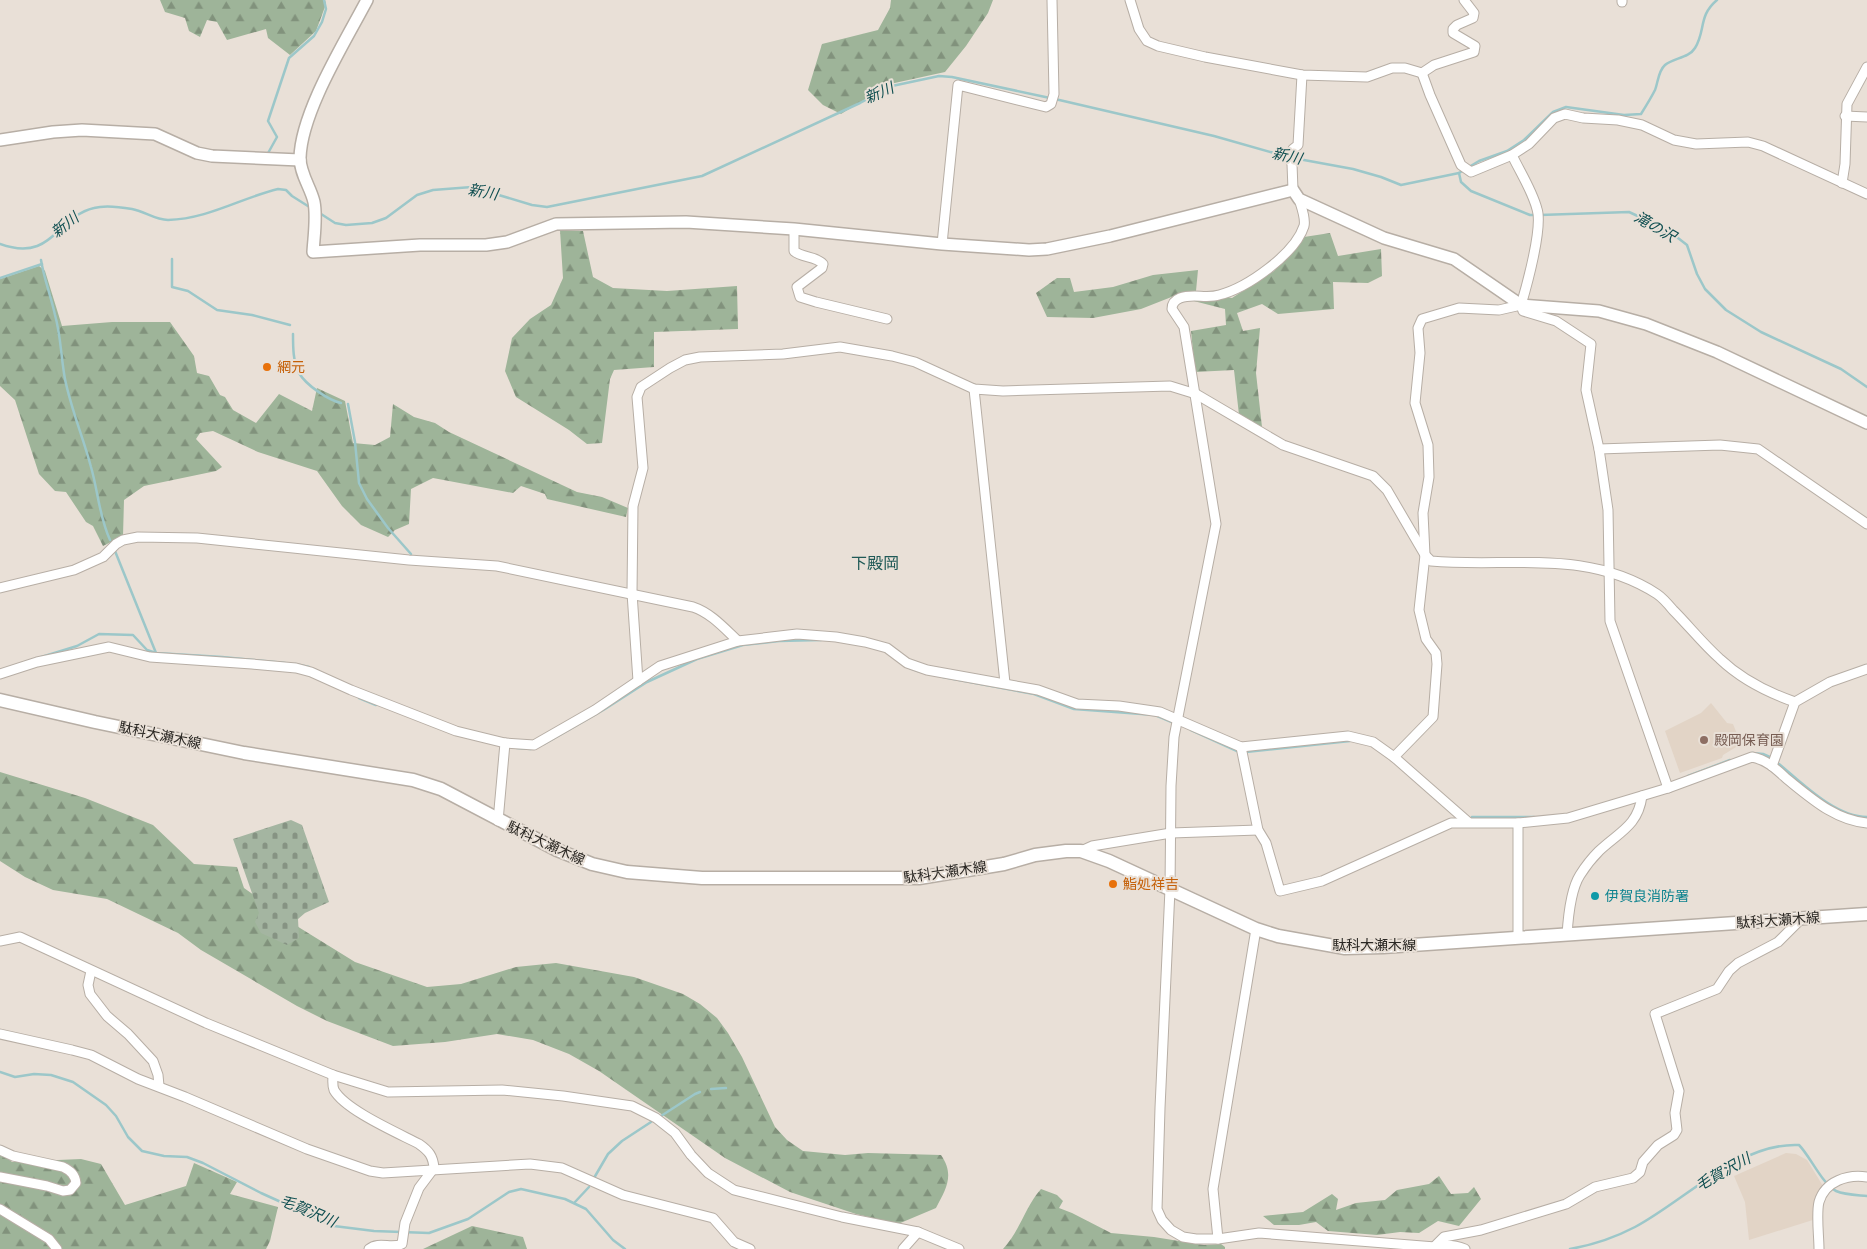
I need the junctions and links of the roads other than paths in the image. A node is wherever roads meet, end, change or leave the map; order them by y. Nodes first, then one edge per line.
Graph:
1 (366, 0) edge
2 (1052, 0) edge
3 (1130, 0) edge
4 (1464, 0) edge
5 (1867, 67) edge
6 (1422, 73) junction
7 (1302, 75) junction
8 (1845, 116) junction
9 (1867, 117) edge
10 (0, 140) edge
11 (1512, 155) junction
12 (300, 160) junction
13 (1842, 183) junction
14 (1296, 194) junction
15 (1867, 194) edge
16 (794, 229) junction
17 (942, 244) junction
18 (1522, 305) junction
19 (887, 319) dead end
20 (974, 389) junction
21 (1196, 394) junction
22 (1867, 423) edge
23 (1599, 450) junction
24 (1867, 524) edge
25 (1425, 555) junction
26 (1610, 572) junction
27 (0, 588) edge
28 (632, 593) junction
29 (738, 641) junction
30 (1867, 669) edge
31 (0, 674) edge
32 (638, 681) junction
33 (1005, 683) junction
34 (0, 700) edge
35 (1795, 702) junction
36 (1178, 721) junction
37 (505, 743) junction
38 (1241, 750) junction
39 (1394, 757) junction
40 (1772, 766) junction
41 (1668, 788) junction
42 (1642, 796) junction
43 (498, 821) junction
44 (1468, 822) junction
45 (1518, 823) junction
46 (1867, 823) edge
47 (1258, 830) junction
48 (1171, 833) junction
49 (1081, 851) junction
50 (1170, 889) junction
51 (1867, 914) edge
52 (1801, 919) junction
53 (1256, 929) junction
54 (1567, 935) junction
55 (1518, 938) junction
56 (0, 941) edge
57 (91, 971) junction
58 (0, 1034) edge
59 (333, 1075) junction
60 (159, 1086) junction
61 (0, 1150) edge
62 (434, 1168) junction
63 (0, 1177) edge
64 (1846, 1177) junction
65 (1867, 1177) edge
66 (1867, 1184) edge
67 (0, 1209) edge
68 (918, 1232) junction
69 (1218, 1239) junction
70 (1433, 1248) edge
71 (57, 1249) edge
72 (369, 1249) edge
73 (750, 1249) edge
74 (902, 1249) edge
75 (959, 1249) edge
76 (1465, 1249) edge
77 (1819, 1249) edge

1 - 12 street
2 - 17 street
3 - 7 street
4 - 6 street
5 - 8 street
6 - 7 street
6 - 11 street
7 - 14 street
8 - 9 street
8 - 13 street
10 - 12 street
11 - 13 street
11 - 18 street
12 - 16 street
13 - 15 street
14 - 17 street
14 - 18 street
14 - 21 street
16 - 17 street
16 - 19 street
18 - 22 street
18 - 23 street
18 - 25 street
20 - 21 street
20 - 28 street
20 - 33 street
21 - 25 street
21 - 36 street
23 - 24 street
23 - 26 street
25 - 26 street
25 - 39 street
26 - 35 street
26 - 41 street
27 - 28 street
28 - 29 street
28 - 32 street
29 - 32 street
29 - 33 street
30 - 35 street
31 - 37 street
32 - 37 street
33 - 36 street
34 - 43 main road, 駄科大瀬木線
35 - 40 street
36 - 38 street
36 - 48 street
37 - 43 street
38 - 39 street
38 - 47 street
39 - 44 street
40 - 41 street
40 - 46 street
41 - 42 street
42 - 45 street
42 - 54 street
43 - 49 main road, 駄科大瀬木線
44 - 45 street
44 - 47 street
45 - 55 street
47 - 48 street
48 - 49 street
48 - 50 street
49 - 50 main road, 駄科大瀬木線
50 - 53 main road, 駄科大瀬木線
50 - 69 street
51 - 52 main road, 駄科大瀬木線
52 - 54 main road, 駄科大瀬木線
52 - 70 street
53 - 55 main road, 駄科大瀬木線
53 - 69 street
54 - 55 main road, 駄科大瀬木線
56 - 57 street
57 - 59 street
57 - 60 street
58 - 60 street
59 - 62 street
59 - 68 street
60 - 62 street
61 - 63 street
62 - 72 street
62 - 73 street
64 - 65 street
64 - 66 street
64 - 77 street
67 - 71 street
68 - 74 street
68 - 75 street
69 - 70 street
70 - 76 street

